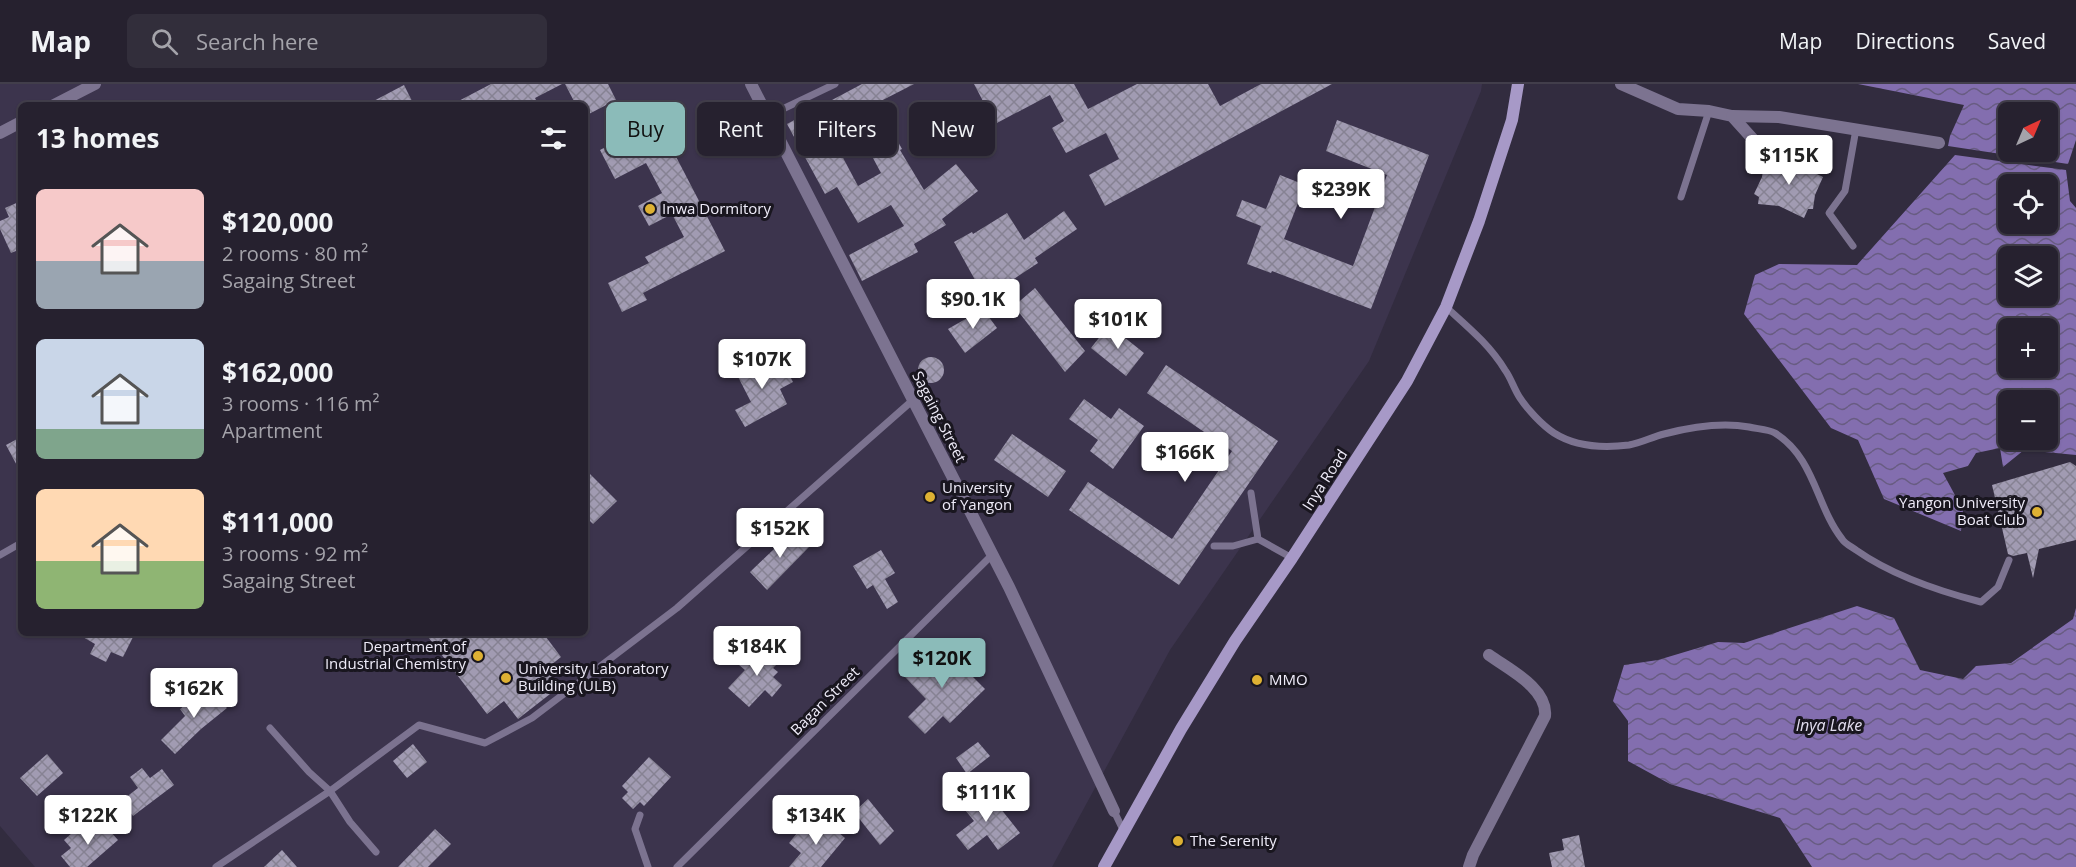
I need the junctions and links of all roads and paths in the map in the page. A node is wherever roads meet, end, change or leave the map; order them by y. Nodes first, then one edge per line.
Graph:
1 (95, 84) edge
2 (751, 84) edge
3 (835, 84) edge
4 (1518, 84) edge
5 (1621, 84) edge
6 (60, 102) edge
7 (761, 102) edge
8 (784, 108) edge
9 (1709, 111) junction
10 (1732, 116) junction
11 (18, 124) edge
12 (1856, 129) junction
13 (0, 133) edge
14 (1939, 143) dead end
15 (784, 147) edge
16 (1768, 153) dead end
17 (1681, 197) dead end
18 (1853, 246) dead end
19 (1446, 307) junction
20 (913, 400) junction
21 (1251, 493) dead end
22 (1258, 539) junction
23 (18, 545) edge
24 (1214, 546) dead end
25 (993, 554) junction
26 (0, 555) edge
27 (1292, 558) junction
28 (2009, 560) dead end
29 (1489, 655) dead end
30 (270, 728) dead end
31 (330, 791) junction
32 (1114, 811) joint
33 (640, 815) dead end
34 (1124, 832) junction
35 (376, 852) dead end
36 (216, 867) edge
37 (648, 867) edge
38 (677, 867) edge
39 (1104, 867) edge
40 (1469, 867) edge

1 - 6 street
2 - 7 street, Sagaing Street
3 - 8 lane
4 - 19 main road, Inya Road
5 - 9 street
9 - 10 street
9 - 17 lane
10 - 12 street
10 - 16 street
11 - 13 street
12 - 14 street
12 - 18 lane
15 - 20 street, Sagaing Street
19 - 27 main road, Inya Road
19 - 28 lane
20 - 25 street, Sagaing Street
20 - 31 lane
21 - 22 lane
22 - 24 lane
22 - 27 lane
23 - 26 lane
25 - 32 street, Sagaing Street
25 - 38 lane, Bagan Street
27 - 34 main road, Inya Road
29 - 40 street
30 - 31 lane
31 - 35 lane
31 - 36 lane
32 - 34 lane, Sagaing Street
33 - 37 lane
34 - 39 main road, Inya Road

